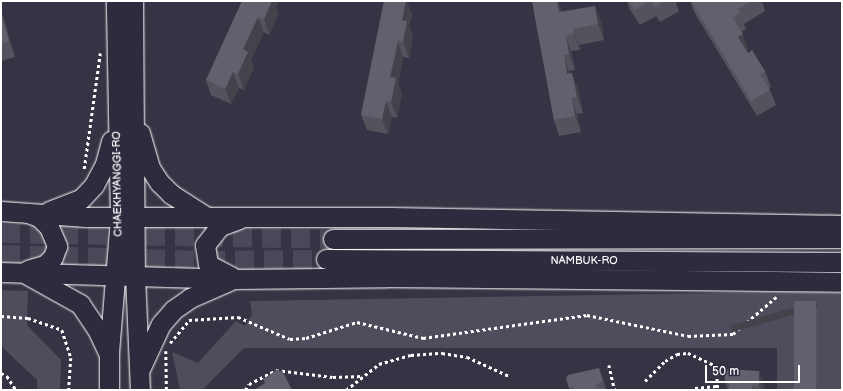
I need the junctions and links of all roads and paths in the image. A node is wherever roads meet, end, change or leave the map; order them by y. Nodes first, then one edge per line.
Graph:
1 (116, 1) edge
2 (133, 1) edge
3 (101, 48) dead end
4 (125, 113) junction
5 (83, 174) dead end
6 (1, 211) edge
7 (22, 212) junction
8 (44, 212) junction
9 (127, 216) junction
10 (245, 216) junction
11 (207, 217) junction
12 (807, 224) junction
13 (842, 225) edge
14 (710, 238) junction
15 (842, 238) edge
16 (333, 239) tunnel mouth
17 (326, 259) tunnel mouth
18 (842, 262) edge
19 (740, 263) junction
20 (1, 272) edge
21 (21, 272) junction
22 (842, 272) edge
23 (116, 275) junction
24 (135, 276) junction
25 (235, 279) junction
26 (842, 282) edge
27 (779, 295) dead end
28 (1, 316) edge
29 (109, 356) junction
30 (609, 365) dead end
31 (140, 370) junction
32 (730, 372) edge
33 (1, 373) edge
34 (717, 373) junction
35 (364, 376) junction
36 (510, 376) dead end
37 (645, 381) dead end
38 (695, 388) dead end
39 (717, 388) edge
40 (16, 390) edge
41 (69, 390) edge
42 (109, 390) edge
43 (140, 390) edge
44 (167, 390) edge
45 (245, 390) edge
46 (346, 390) edge
47 (615, 390) edge

1 - 4 main road, CHAEKHYANGGI-RO
2 - 4 main road, CHAEKHYANGGI-RO
3 - 5 path
4 - 8 main road
4 - 9 main road, CHAEKHYANGGI-RO
4 - 11 main road
6 - 7 main road
7 - 8 main road
7 - 21 main road
8 - 9 main road
9 - 11 main road
9 - 23 main road, CHAEKHYANGGI-RO
9 - 24 main road, CHAEKHYANGGI-RO
10 - 11 main road
10 - 12 main road
10 - 25 main road
12 - 13 main road
12 - 14 main road
14 - 15 main road, NAMBUK-RO
14 - 16 main road, NAMBUK-RO
17 - 19 main road, NAMBUK-RO
18 - 19 main road, NAMBUK-RO
19 - 22 main road
20 - 21 main road
21 - 23 main road
21 - 29 main road
23 - 24 main road
23 - 29 main road, CHAEKHYANGGI-RO
24 - 25 main road
24 - 31 main road, CHAEKHYANGGI-RO
25 - 26 main road
25 - 31 main road
27 - 44 path
28 - 41 path
29 - 42 main road, CHAEKHYANGGI-RO
30 - 47 path
31 - 43 main road, CHAEKHYANGGI-RO
32 - 34 path
33 - 40 path
34 - 37 path
34 - 39 path
35 - 36 path
35 - 45 path
35 - 46 path
38 - 39 path

